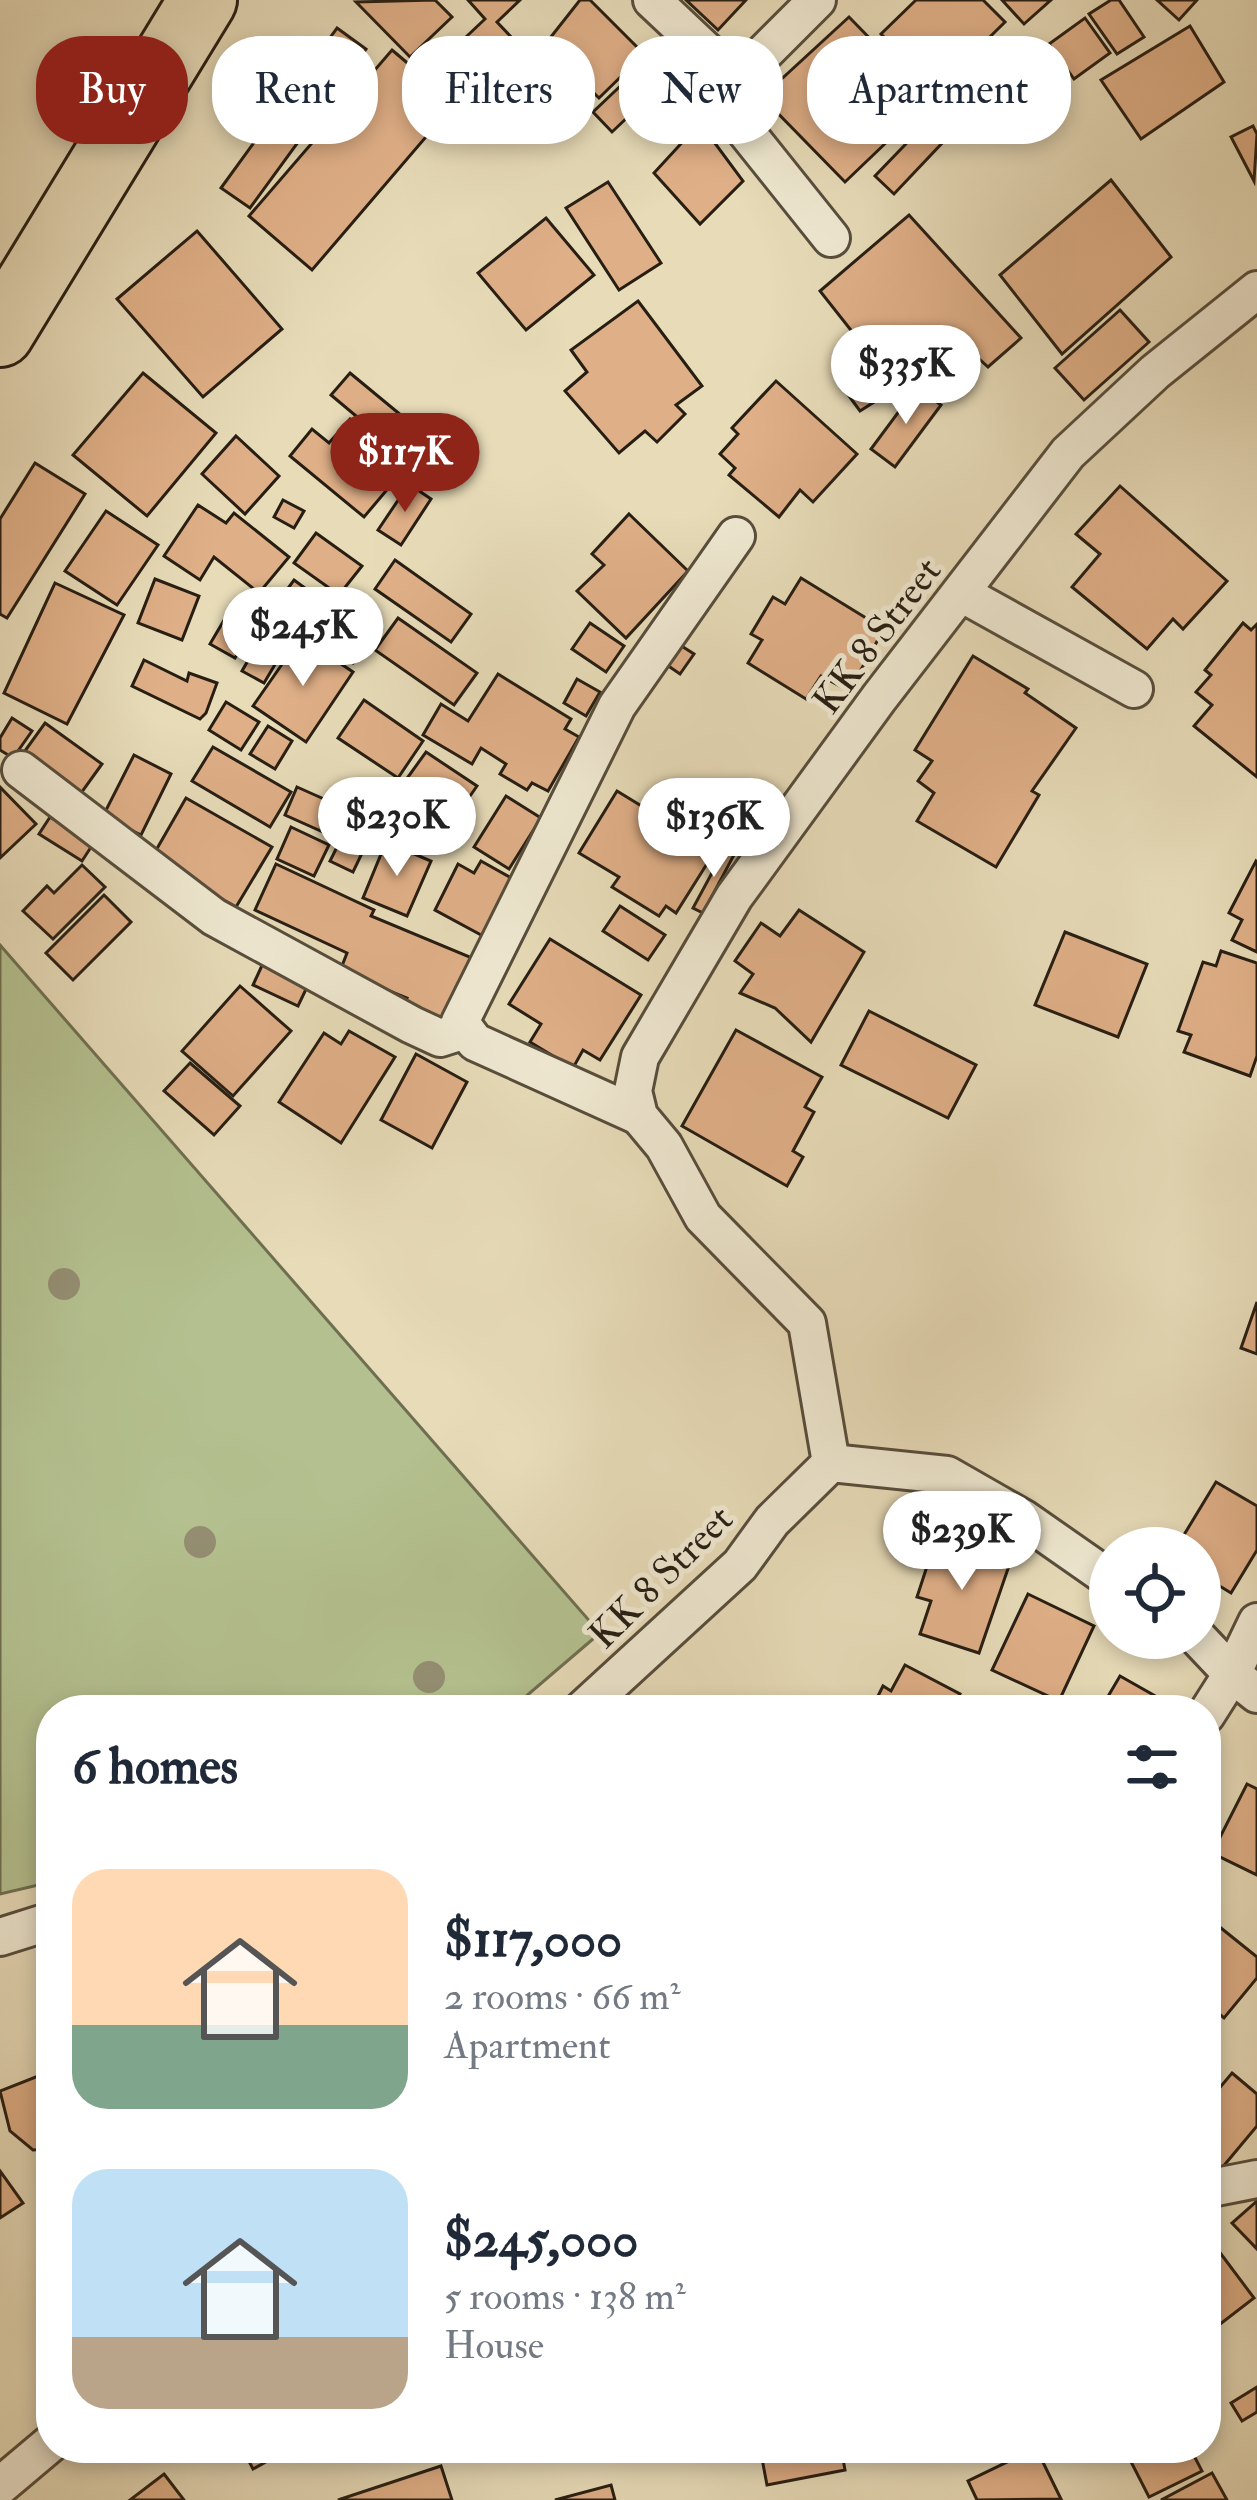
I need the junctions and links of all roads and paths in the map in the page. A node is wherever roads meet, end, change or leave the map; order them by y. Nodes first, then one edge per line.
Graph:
1 (203, 0) edge
2 (652, 0) edge
3 (817, 0) edge
4 (690, 36) edge
5 (781, 36) edge
6 (756, 144) edge
7 (831, 238) dead end
8 (1257, 290) edge
9 (0, 333) edge
10 (736, 536) dead end
11 (961, 593) junction
12 (1134, 689) dead end
13 (21, 770) dead end
14 (462, 1030) junction
15 (639, 1116) junction
16 (831, 1463) junction
17 (1089, 1564) edge
18 (1257, 1622) edge
19 (1219, 1659) edge
20 (1245, 1684) edge
21 (598, 1695) edge
22 (1221, 1703) edge
23 (36, 1926) edge
24 (0, 1937) edge
25 (1257, 2179) edge
26 (1221, 2186) edge
27 (36, 2456) edge
28 (0, 2486) edge

1 - 9 highway
2 - 4 street
3 - 5 street
6 - 7 street
8 - 11 street, KK 8 Street
10 - 14 street
11 - 12 street
11 - 15 street, KK 8 Street
13 - 14 street
14 - 15 street
15 - 16 street
16 - 17 street
16 - 21 street, KK 8 Street
18 - 20 street
19 - 20 street
20 - 22 street
23 - 24 street
25 - 26 street
27 - 28 street

